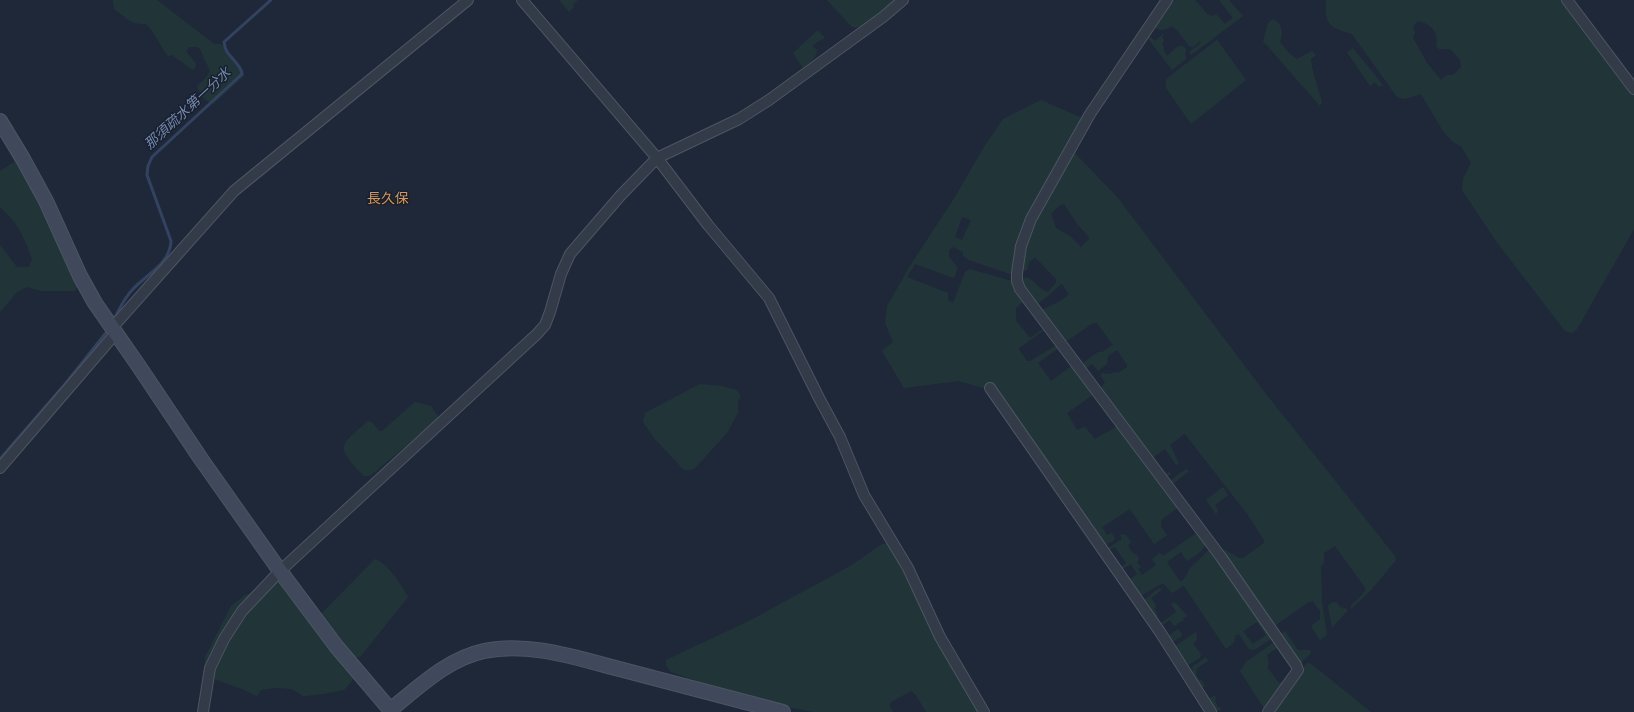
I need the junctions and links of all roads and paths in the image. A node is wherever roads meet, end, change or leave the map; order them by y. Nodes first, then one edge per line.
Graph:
1 (468, 0) edge
2 (522, 0) edge
3 (903, 0) edge
4 (1167, 0) edge
5 (1567, 0) edge
6 (1634, 89) edge
7 (0, 121) edge
8 (657, 158) junction
9 (114, 331) junction
10 (990, 388) dead end
11 (0, 468) edge
12 (280, 572) junction
13 (391, 711) edge
14 (203, 712) edge
15 (783, 712) edge
16 (984, 712) edge
17 (1211, 712) edge
18 (1268, 712) edge

1 - 9 street
2 - 8 street
3 - 8 street
4 - 18 street
5 - 6 street
7 - 9 street
8 - 12 street
8 - 16 street
9 - 11 street
9 - 12 street
10 - 17 street
12 - 13 street
12 - 14 street
13 - 15 street

